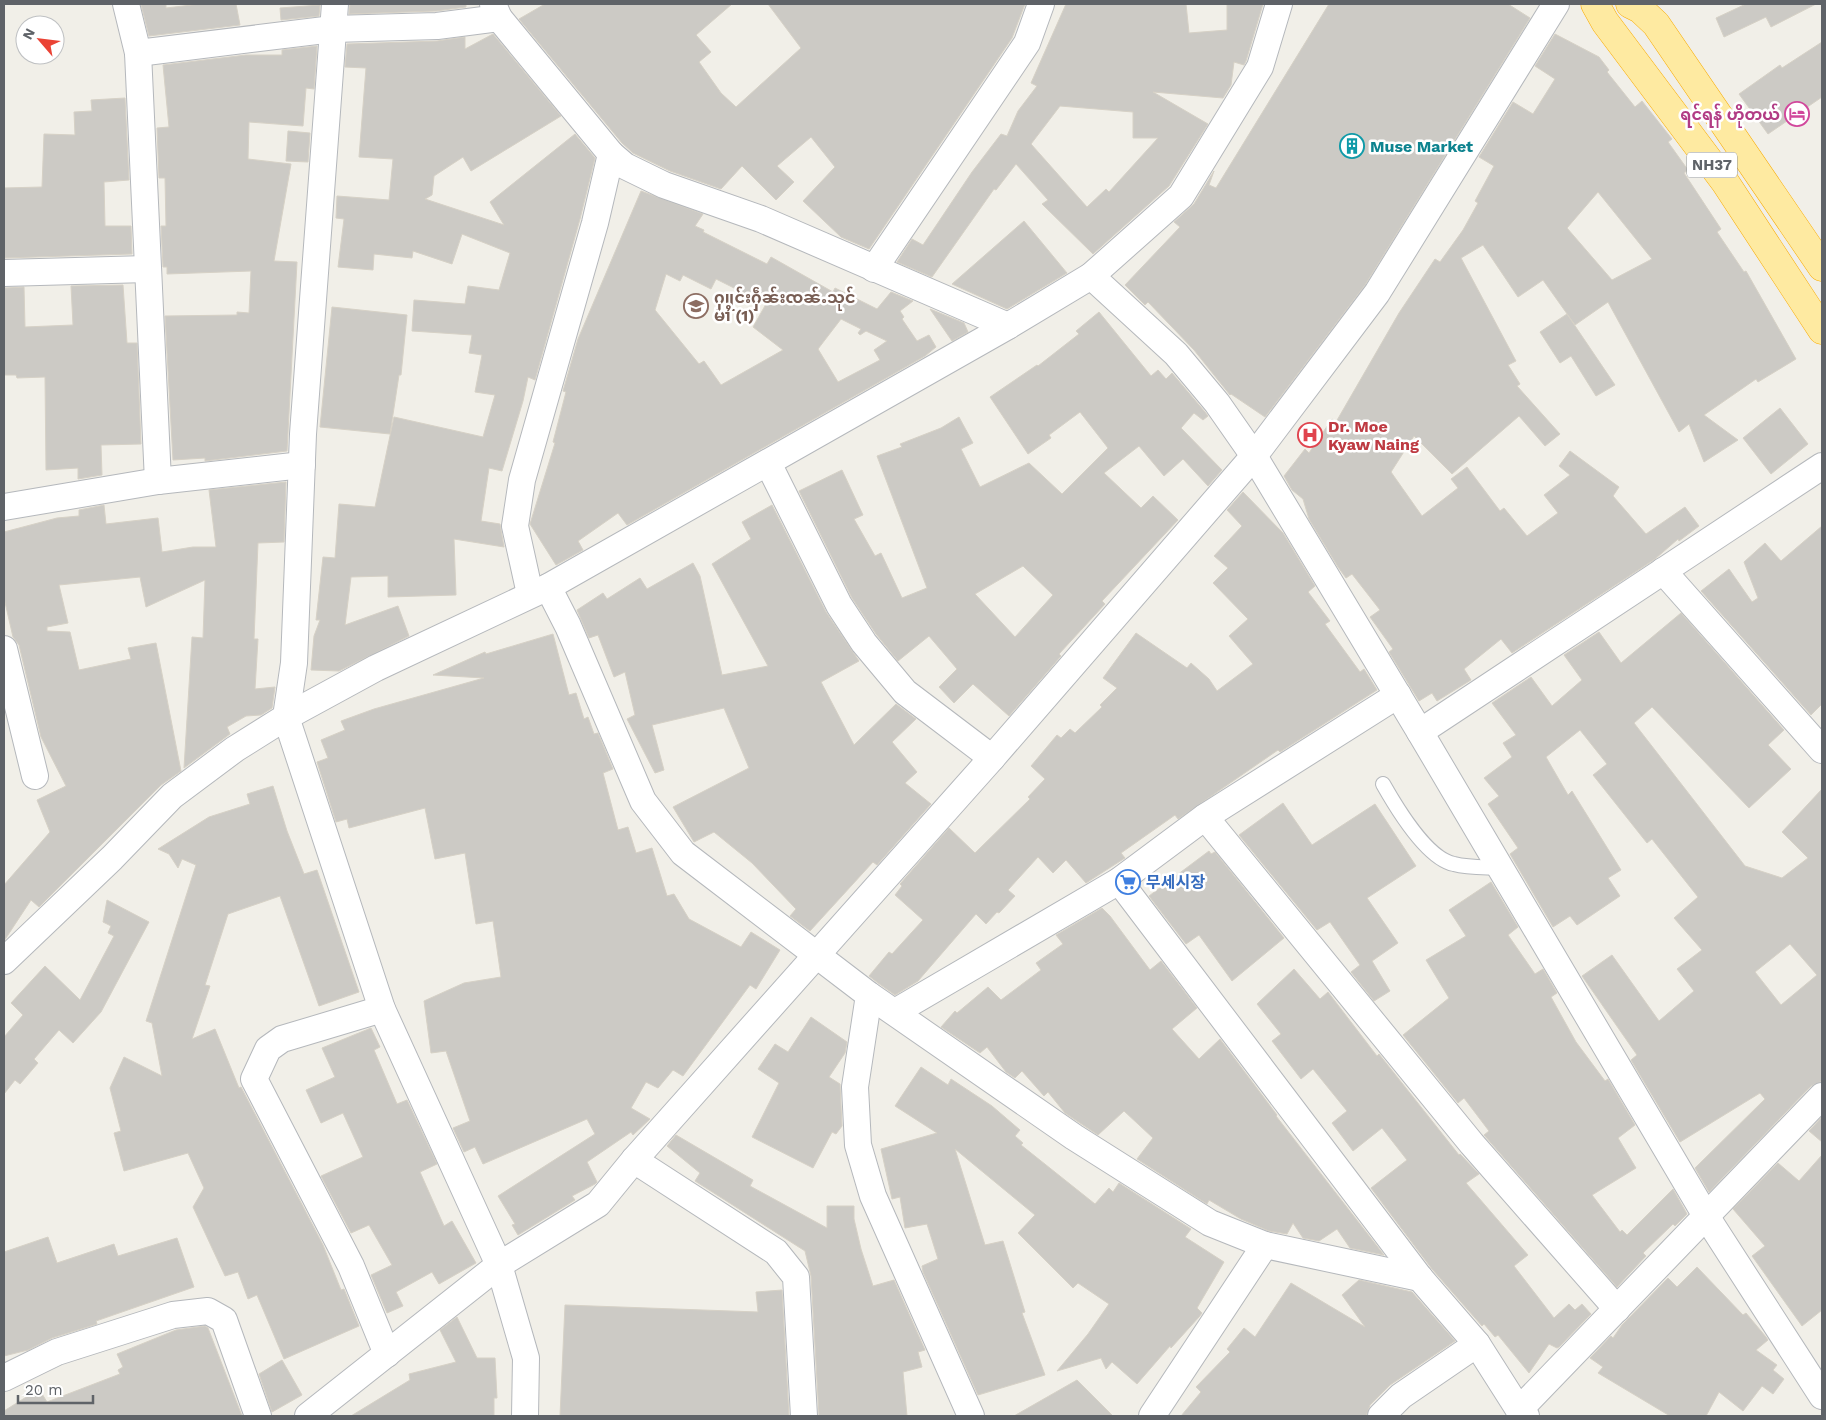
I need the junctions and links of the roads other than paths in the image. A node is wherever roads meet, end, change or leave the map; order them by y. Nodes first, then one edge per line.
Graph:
1 (126, 4) edge
2 (1042, 4) edge
3 (1279, 4) edge
4 (1556, 4) edge
5 (1595, 4) edge
6 (1630, 4) edge
7 (496, 11) edge
8 (334, 16) edge
9 (138, 53) junction
10 (611, 154) junction
11 (1822, 267) edge
12 (147, 269) junction
13 (874, 269) junction
14 (4, 273) edge
15 (1091, 276) junction
16 (1008, 326) junction
17 (1822, 330) edge
18 (1254, 456) junction
19 (768, 463) junction
20 (302, 465) junction
21 (1822, 466) edge
22 (158, 481) junction
23 (4, 507) edge
24 (1664, 571) junction
25 (539, 590) junction
26 (4, 649) edge
27 (1398, 695) junction
28 (286, 717) junction
29 (1420, 732) junction
30 (1822, 750) edge
31 (992, 758) junction
32 (35, 776) dead end
33 (1383, 784) dead end
34 (1206, 817) junction
35 (1501, 868) junction
36 (1119, 881) junction
37 (818, 954) junction
38 (4, 961) edge
39 (869, 995) junction
40 (382, 1009) junction
41 (895, 1012) junction
42 (1822, 1096) edge
43 (634, 1160) junction
44 (1706, 1216) junction
45 (1265, 1245) junction
46 (499, 1265) junction
47 (1420, 1278) junction
48 (1617, 1309) junction
49 (1477, 1344) junction
50 (387, 1354) junction
51 (4, 1378) edge
52 (1822, 1396) edge
53 (1522, 1413) edge
54 (258, 1416) edge
55 (308, 1416) edge
56 (525, 1416) edge
57 (804, 1416) edge
58 (972, 1416) edge
59 (1152, 1416) edge
60 (1380, 1416) edge

1 - 9 street
2 - 13 street
3 - 15 street
4 - 18 street
5 - 17 highway, NH37
6 - 11 highway, NH37
7 - 8 street
7 - 10 street
8 - 9 street
8 - 20 street
9 - 12 street
10 - 13 street
10 - 25 street
12 - 14 street
12 - 22 street
13 - 16 street
15 - 16 street
15 - 18 street
16 - 19 street
18 - 27 street
18 - 31 street
19 - 25 street
19 - 31 street
20 - 22 street
20 - 28 street
21 - 24 street
22 - 23 street
24 - 29 street
24 - 30 street
25 - 28 street
25 - 37 street
26 - 32 street
27 - 29 street
27 - 34 street
28 - 38 street
28 - 40 street
29 - 35 street
31 - 37 street
33 - 35 lane
34 - 36 street
34 - 48 street
35 - 44 street
36 - 41 street
36 - 47 street
37 - 39 street
37 - 43 street
39 - 41 street
39 - 58 street
40 - 46 street
40 - 50 street
41 - 45 street
42 - 44 street
43 - 46 street
43 - 57 street
44 - 48 street
44 - 52 street
45 - 47 street
45 - 59 street
46 - 50 street
46 - 56 street
47 - 49 street
48 - 53 street
49 - 53 street
49 - 60 street
50 - 55 street
51 - 54 street

